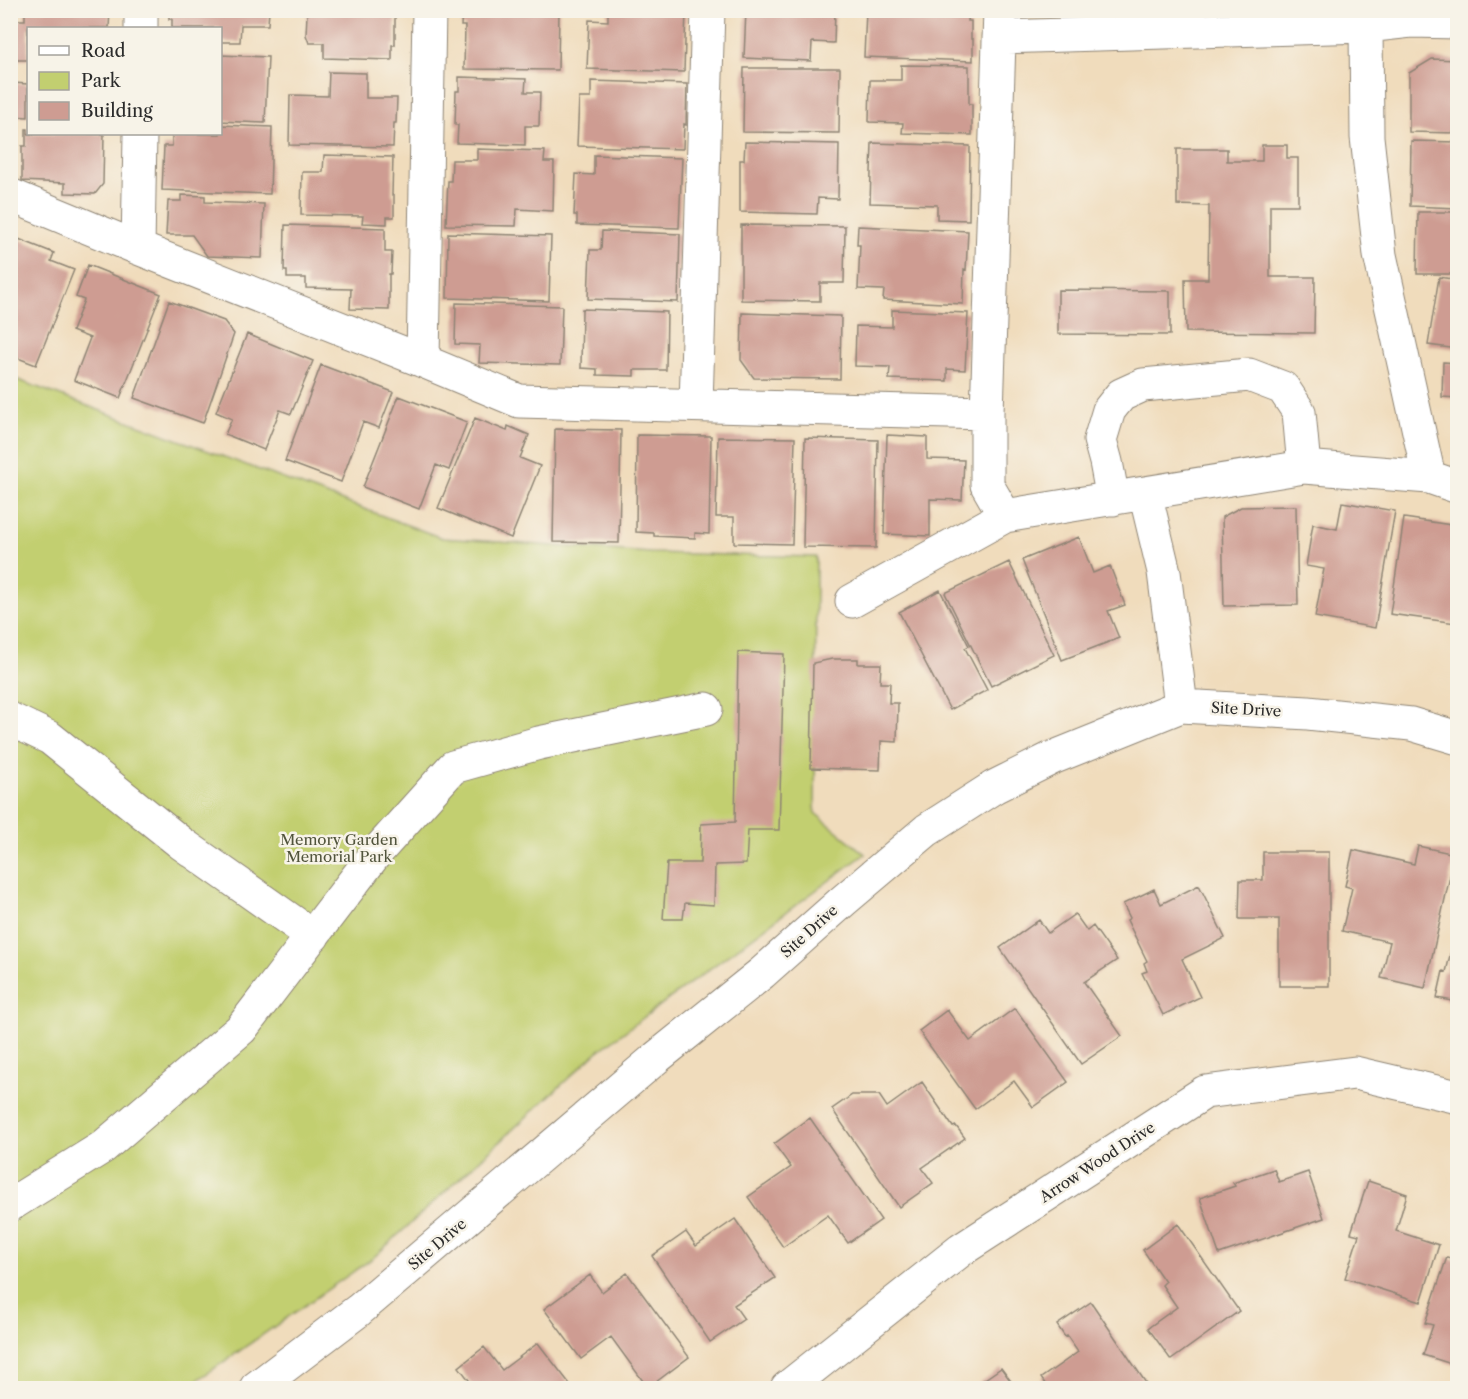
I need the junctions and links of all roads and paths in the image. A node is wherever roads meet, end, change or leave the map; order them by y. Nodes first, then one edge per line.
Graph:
1 (141, 10) edge
2 (429, 10) edge
3 (708, 10) edge
4 (1458, 22) edge
5 (1000, 24) edge
6 (1366, 26) junction
7 (141, 27) edge
8 (140, 135) edge
9 (10, 195) edge
10 (138, 248) junction
11 (423, 361) junction
12 (696, 405) junction
13 (987, 413) junction
14 (1304, 467) junction
15 (1443, 482) edge
16 (1145, 493) junction
17 (1113, 499) junction
18 (1005, 516) junction
19 (852, 601) dead end
20 (1181, 706) junction
21 (706, 709) dead end
22 (10, 719) edge
23 (1458, 738) edge
24 (313, 936) junction
25 (1458, 1097) edge
26 (10, 1205) edge
27 (256, 1389) edge
28 (787, 1389) edge

1 - 7 street
2 - 11 street
3 - 12 street
4 - 6 street
5 - 6 street
5 - 13 street
6 - 15 street
8 - 10 street
9 - 10 street
10 - 11 street
11 - 12 street
12 - 13 street
13 - 18 street
14 - 15 street
14 - 16 street
14 - 17 street
16 - 17 street
16 - 20 street
17 - 18 street
18 - 19 street
20 - 23 street, Site Drive
20 - 27 street, Site Drive
21 - 24 street
22 - 24 street
24 - 26 street
25 - 28 street, Arrow Wood Drive

